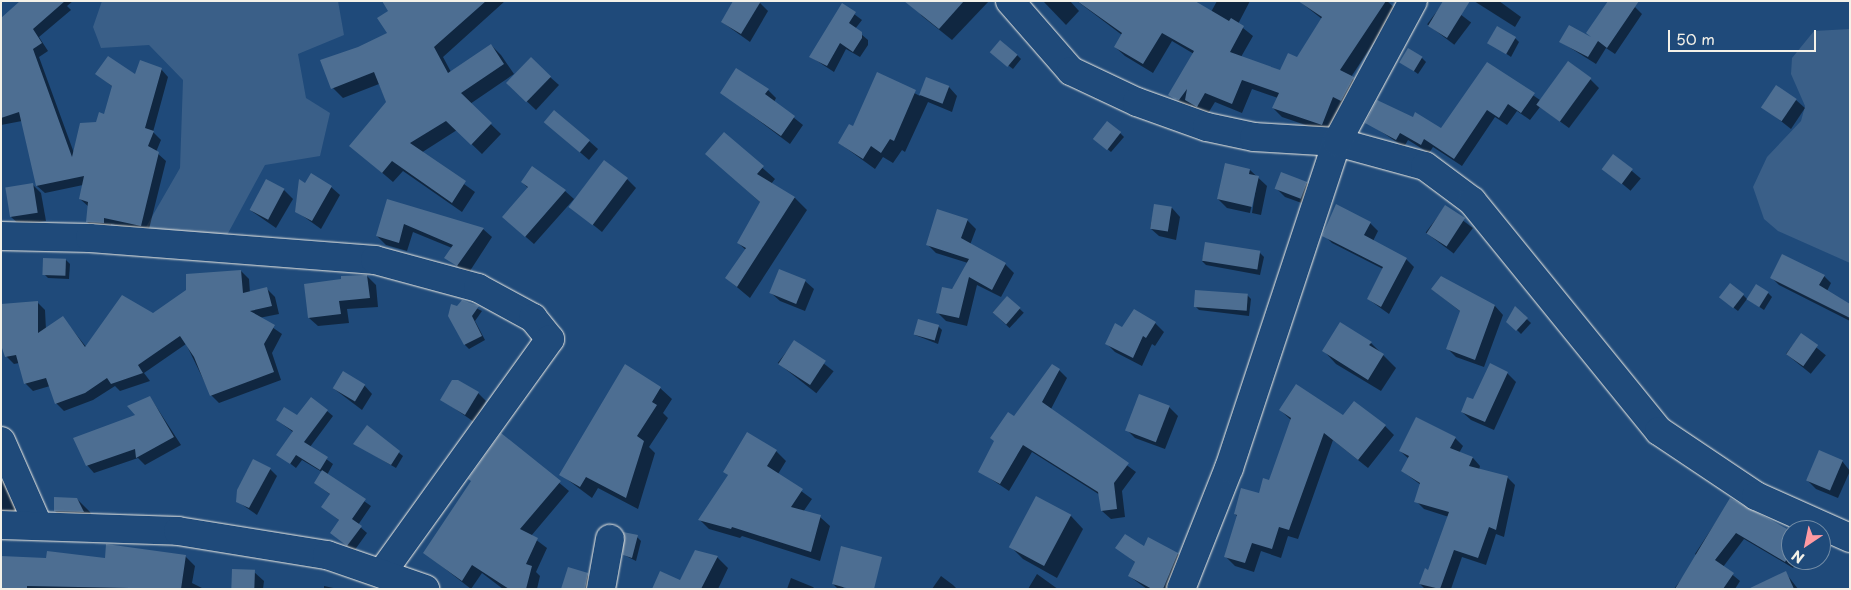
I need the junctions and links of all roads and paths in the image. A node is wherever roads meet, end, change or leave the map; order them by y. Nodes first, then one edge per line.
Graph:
1 (1010, 1) edge
2 (1413, 1) edge
3 (1337, 142) junction
4 (1, 236) edge
5 (1, 441) edge
6 (1, 525) edge
7 (38, 525) junction
8 (1850, 538) edge
9 (610, 539) dead end
10 (381, 574) junction
11 (425, 589) edge
12 (602, 589) edge
13 (1181, 589) edge

1 - 3 street
2 - 3 street
3 - 8 street
3 - 13 street
4 - 10 street
5 - 7 street
6 - 7 street
7 - 10 street
9 - 12 street
10 - 11 street

